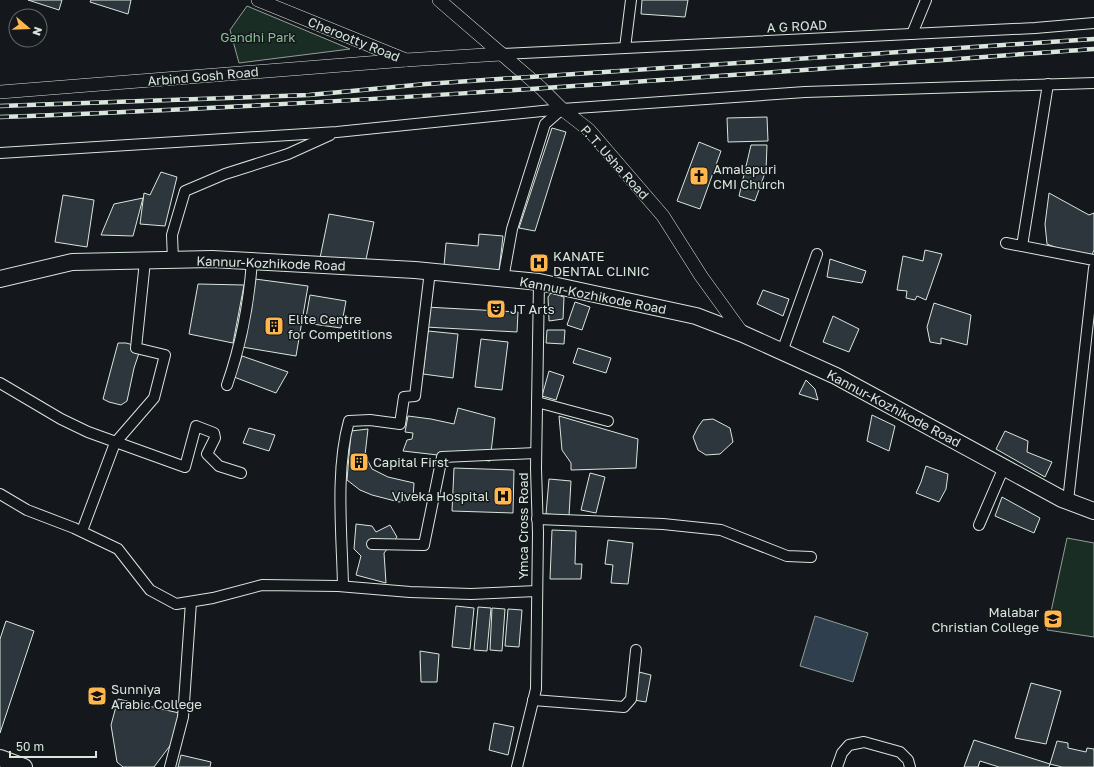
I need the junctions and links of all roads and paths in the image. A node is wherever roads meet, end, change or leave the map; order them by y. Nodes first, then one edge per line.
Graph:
1 (258, 0) edge
2 (439, 0) edge
3 (631, 0) edge
4 (926, 0) edge
5 (1094, 23) edge
6 (912, 34) junction
7 (625, 48) junction
8 (501, 54) junction
9 (406, 60) junction
10 (1094, 83) edge
11 (1048, 84) junction
12 (0, 92) edge
13 (562, 109) junction
14 (338, 132) junction
15 (0, 153) edge
16 (1006, 243) dead end
17 (1022, 246) junction
18 (816, 254) dead end
19 (173, 260) junction
20 (1094, 260) edge
21 (145, 261) junction
22 (252, 261) junction
23 (1094, 268) edge
24 (430, 271) junction
25 (503, 278) junction
26 (0, 279) edge
27 (540, 282) junction
28 (743, 334) junction
29 (782, 352) junction
30 (0, 383) edge
31 (227, 385) dead end
32 (537, 402) junction
33 (608, 421) dead end
34 (115, 442) junction
35 (536, 453) junction
36 (1004, 468) junction
37 (241, 473) dead end
38 (0, 494) edge
39 (1068, 501) junction
40 (1094, 511) edge
41 (537, 519) junction
42 (979, 525) dead end
43 (82, 531) junction
44 (372, 544) dead end
45 (811, 557) dead end
46 (343, 586) junction
47 (537, 591) junction
48 (191, 602) junction
49 (636, 650) dead end
50 (533, 700) junction
51 (0, 758) edge
52 (24, 767) edge
53 (170, 767) edge
54 (516, 767) edge
55 (837, 767) edge
56 (910, 767) edge

1 - 9 street, Cherootty Road
2 - 8 street, P. T. Usha Road
3 - 7 street
4 - 6 street
5 - 6 street, A G ROAD
6 - 7 street, A G ROAD
7 - 8 street, A G ROAD
8 - 9 street, Cherootty Road
8 - 13 street, P. T. Usha Road
9 - 12 street, Arbind Gosh Road
10 - 11 street
11 - 13 street
11 - 17 street
13 - 14 street
13 - 25 street
13 - 28 street, P. T. Usha Road
14 - 15 street
14 - 19 street
16 - 17 street
17 - 20 street
18 - 29 street
19 - 21 main road, Kannur-Kozhikode Road
19 - 22 main road, Kannur-Kozhikode Road
21 - 26 main road, Kannur-Kozhikode Road
21 - 34 street
22 - 24 main road, Kannur-Kozhikode Road
22 - 31 street
23 - 39 street
24 - 25 main road, Kannur-Kozhikode Road
24 - 46 street
25 - 27 main road, Kannur-Kozhikode Road
27 - 28 main road, Kannur-Kozhikode Road
27 - 32 street, Ymca Cross Road
28 - 29 main road, Kannur-Kozhikode Road
29 - 36 main road, Kannur-Kozhikode Road
30 - 34 street
32 - 33 street
32 - 35 street, Ymca Cross Road
34 - 37 street
34 - 43 street
35 - 41 street, Ymca Cross Road
35 - 44 street
36 - 39 main road, Kannur-Kozhikode Road
36 - 42 street
38 - 43 street
39 - 40 main road, Kannur-Kozhikode Road
41 - 45 street
41 - 47 street, Ymca Cross Road
43 - 48 street
46 - 47 street
46 - 48 street
47 - 50 street, Ymca Cross Road
48 - 53 street
49 - 50 street
50 - 54 street, Ymca Cross Road
51 - 52 main road
55 - 56 street

